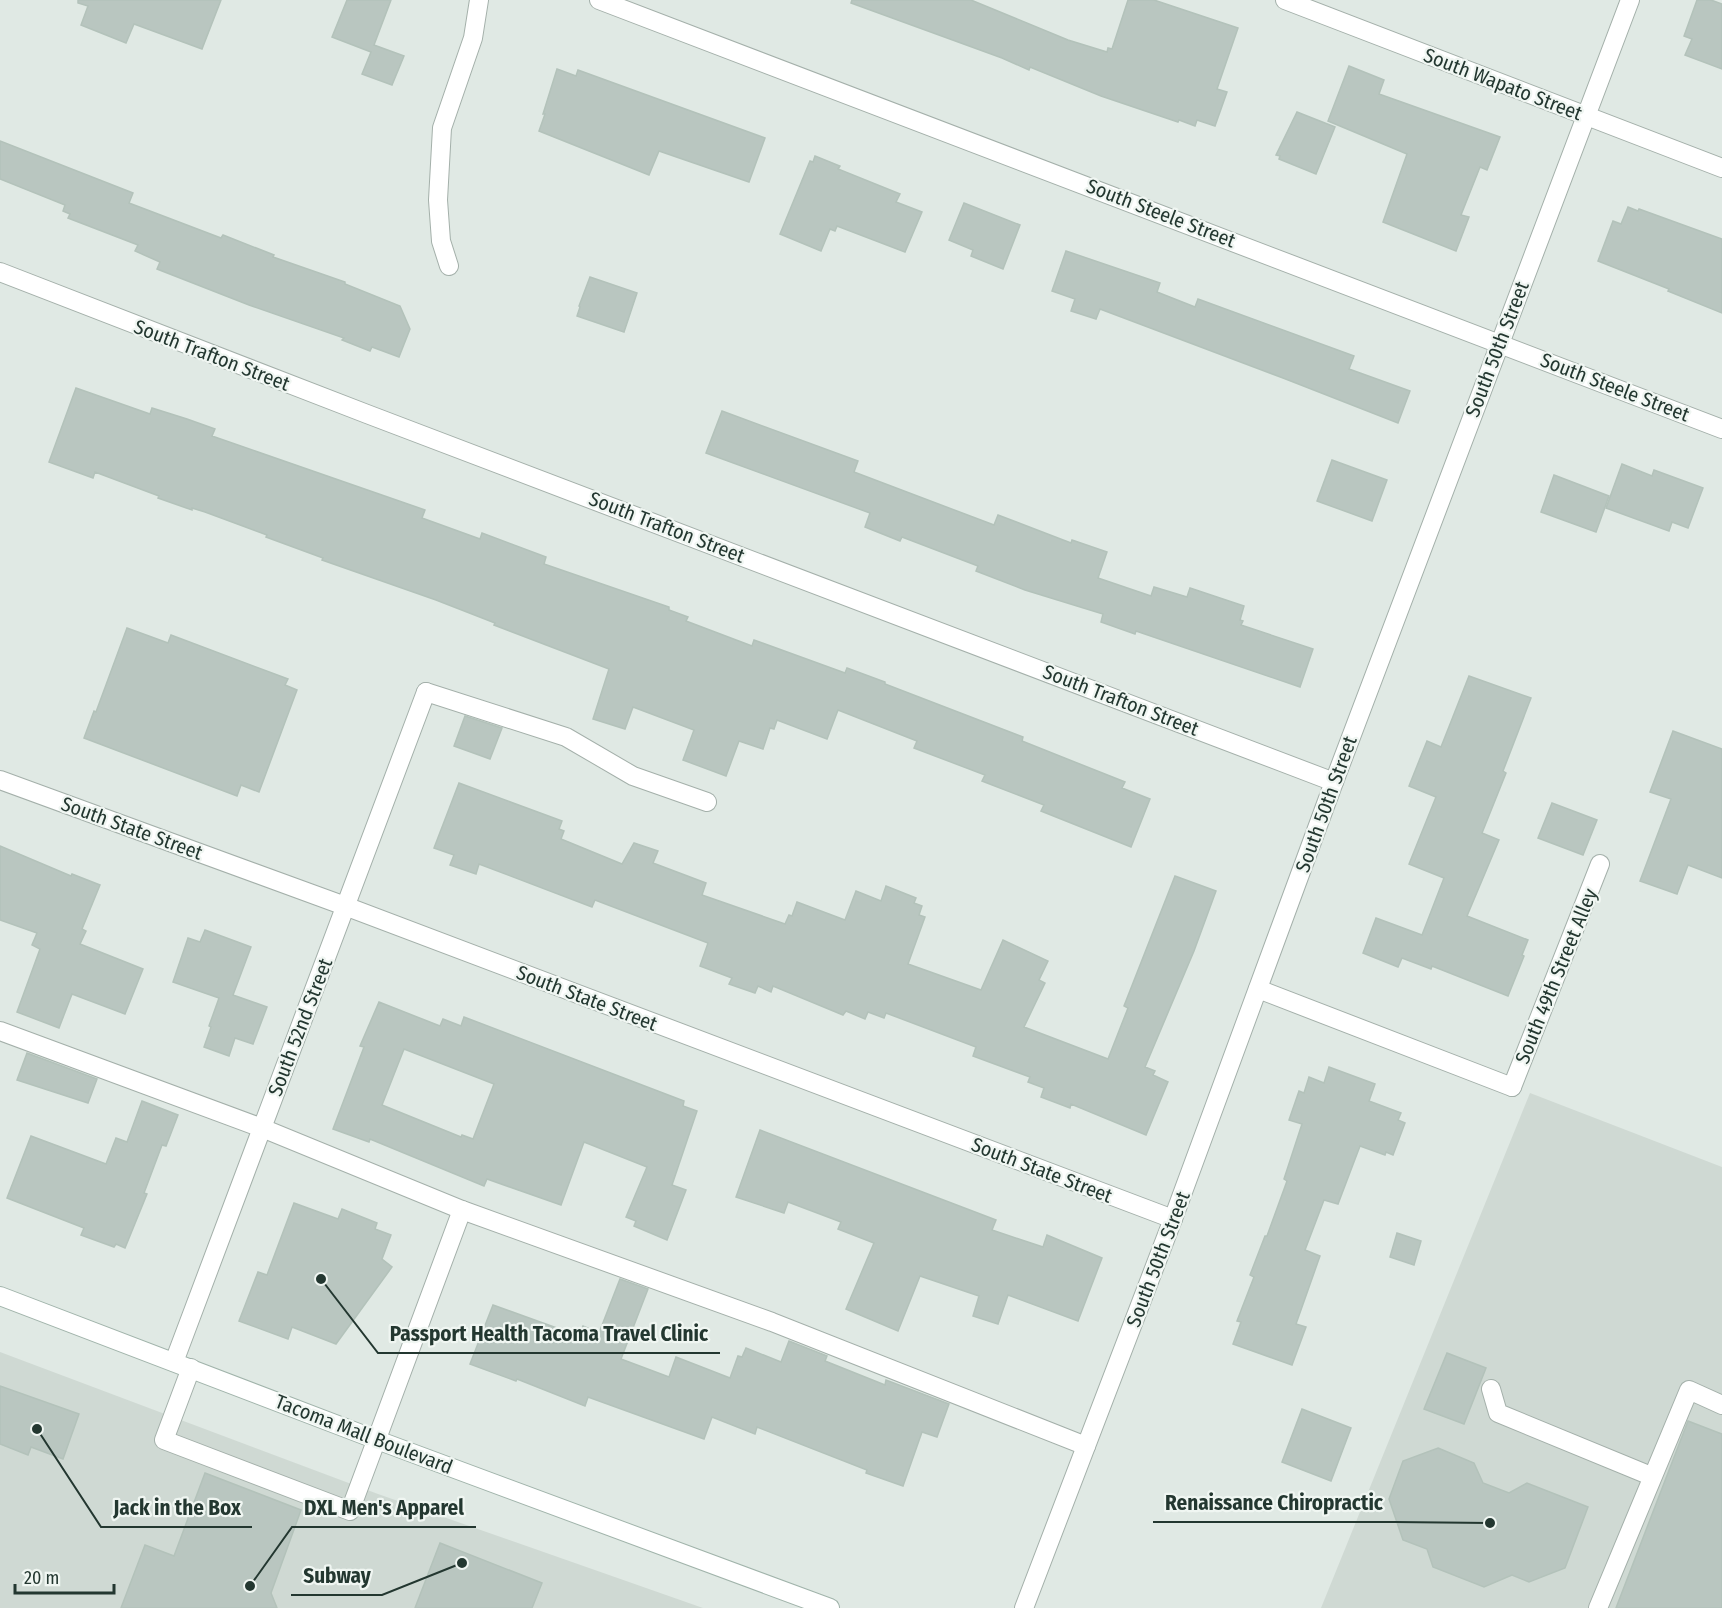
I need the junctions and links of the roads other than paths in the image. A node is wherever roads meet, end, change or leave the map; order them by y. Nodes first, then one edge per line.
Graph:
1 (479, 0) edge
2 (599, 0) edge
3 (1285, 0) edge
4 (1630, 0) edge
5 (1585, 116) junction
6 (1722, 168) edge
7 (448, 266) dead end
8 (0, 272) edge
9 (1500, 342) junction
10 (1722, 429) edge
11 (0, 780) edge
12 (1334, 782) junction
13 (707, 802) dead end
14 (1600, 864) dead end
15 (345, 906) junction
16 (1258, 989) junction
17 (0, 1031) edge
18 (262, 1128) junction
19 (462, 1210) junction
20 (1173, 1219) junction
21 (0, 1296) edge
22 (183, 1365) junction
23 (1491, 1389) dead end
24 (1722, 1405) edge
25 (377, 1440) junction
26 (1086, 1446) junction
27 (1652, 1476) junction
28 (830, 1608) edge
29 (1024, 1608) edge
30 (1598, 1608) edge

1 - 7 street
2 - 9 street, South Steele Street
3 - 5 street, South Wapato Street
4 - 5 street, South 50th Street
5 - 6 street, South Wapato Street
5 - 9 street, South 50th Street
8 - 12 street, South Trafton Street
9 - 10 street, South Steele Street
9 - 12 street, South 50th Street
11 - 15 street, South State Street
12 - 16 street, South 50th Street
13 - 15 street, South 52nd Street
14 - 16 street, South 49th Street Alley
15 - 18 street, South 52nd Street
15 - 20 street, South State Street
16 - 20 street, South 50th Street
17 - 18 street
18 - 19 street
18 - 22 street, South 52nd Street
19 - 25 street
19 - 26 street
20 - 26 street, South 50th Street
21 - 22 street, Tacoma Mall Boulevard
22 - 25 street, Tacoma Mall Boulevard
22 - 25 street, South 52nd Street
23 - 27 street
24 - 27 street
25 - 28 street, Tacoma Mall Boulevard
26 - 29 street, South 50th Street
27 - 30 street

